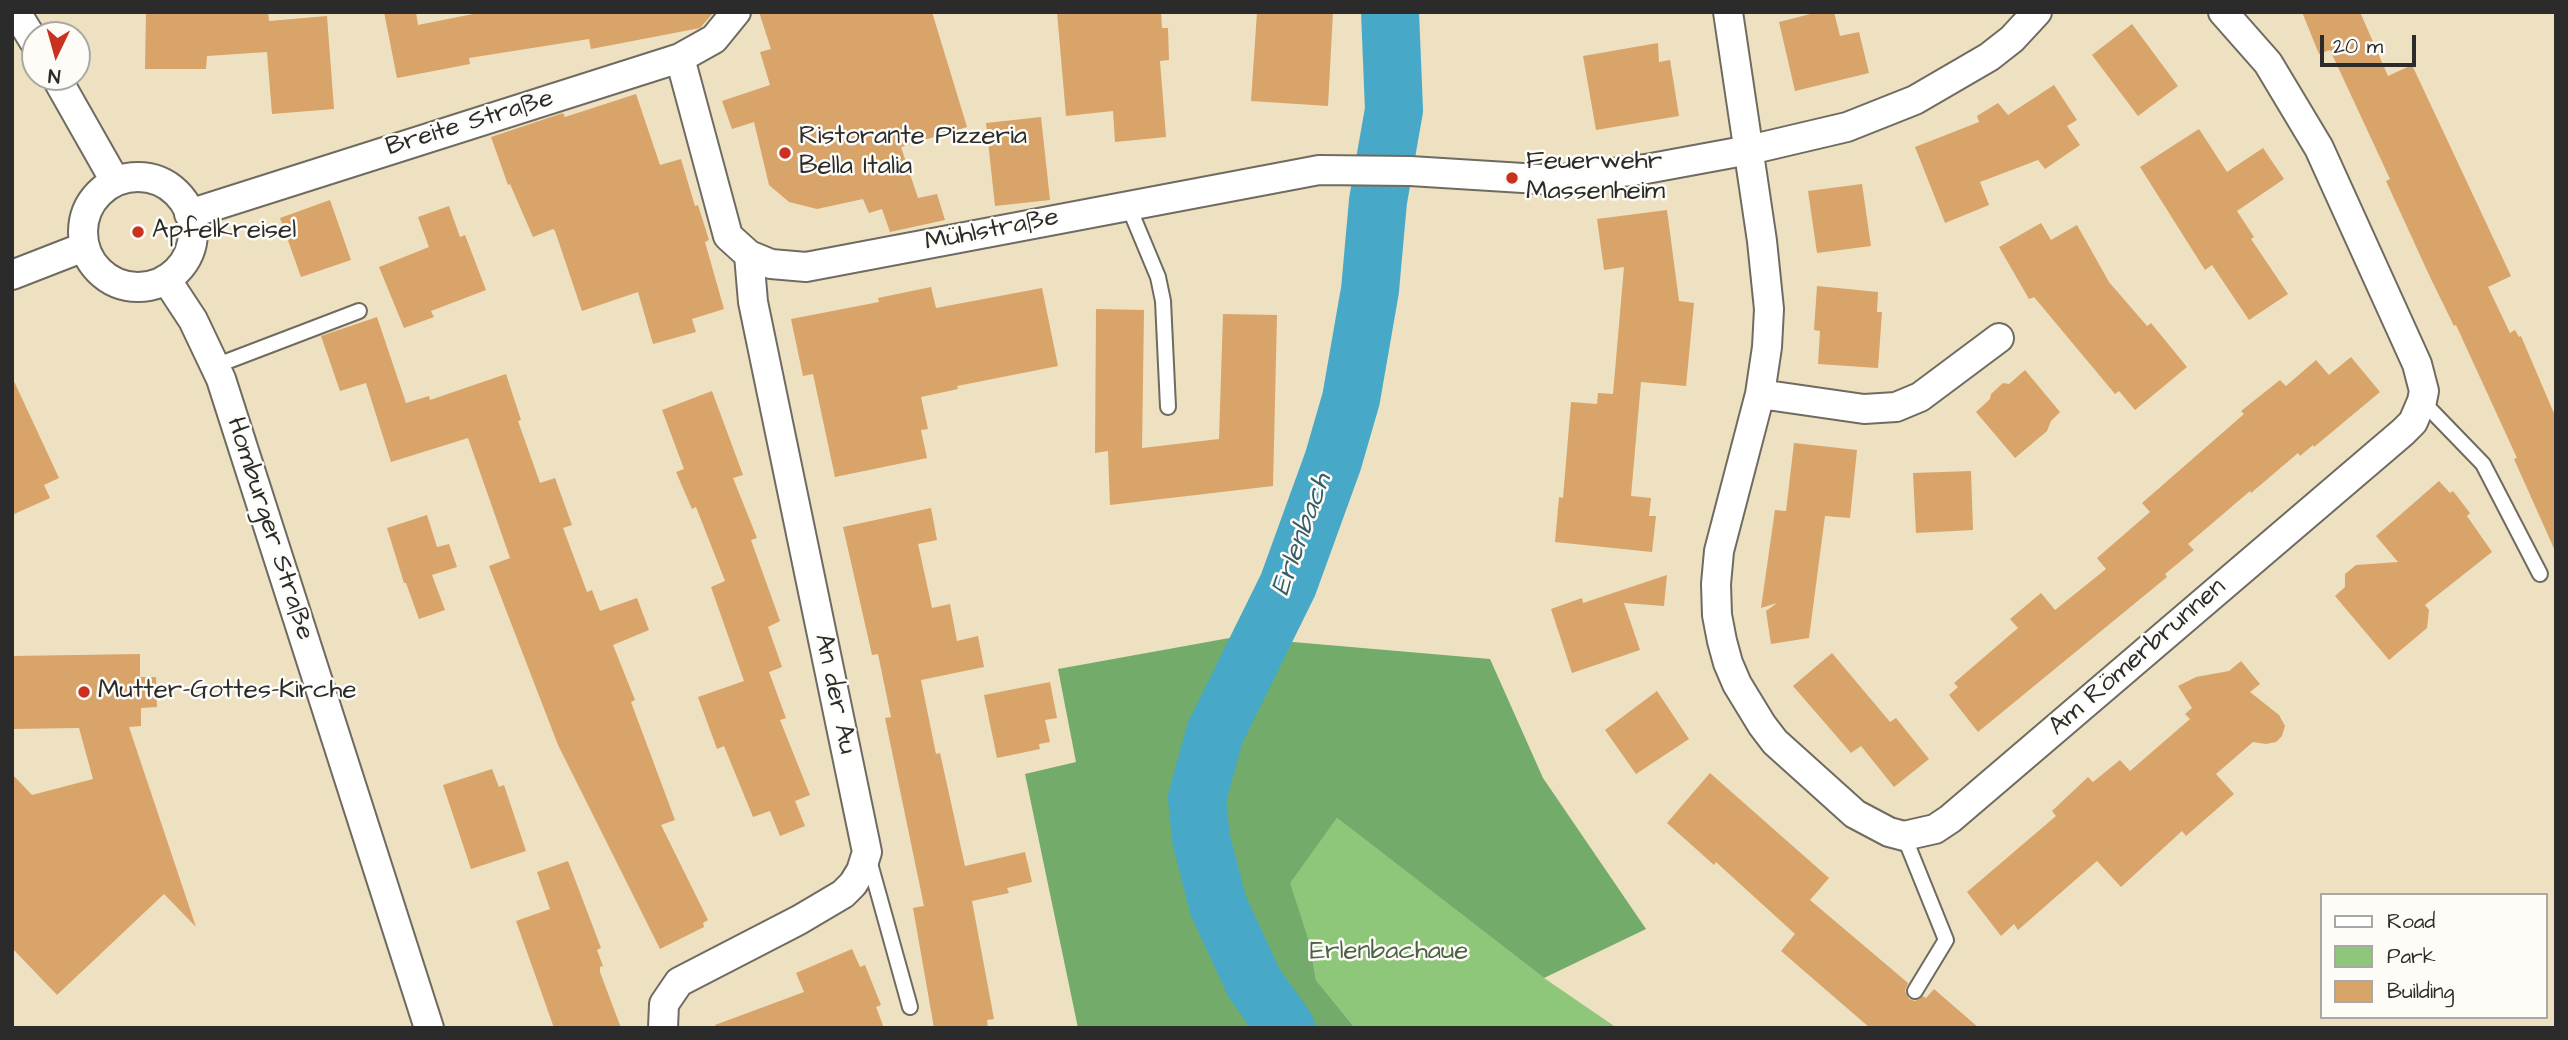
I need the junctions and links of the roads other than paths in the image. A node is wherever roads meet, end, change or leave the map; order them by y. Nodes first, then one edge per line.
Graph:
1 (736, 12) edge
2 (1728, 12) edge
3 (2037, 12) edge
4 (2224, 12) edge
5 (680, 58) junction
6 (64, 91) edge
7 (1749, 150) junction
8 (114, 181) junction
9 (1128, 205) junction
10 (190, 214) junction
11 (85, 247) junction
12 (749, 254) junction
13 (12, 275) edge
14 (166, 279) junction
15 (359, 311) dead end
16 (1999, 338) dead end
17 (215, 366) junction
18 (1760, 394) junction
19 (2422, 401) junction
20 (1168, 407) dead end
21 (2540, 575) dead end
22 (1904, 836) junction
23 (866, 852) junction
24 (1915, 991) dead end
25 (909, 1007) dead end
26 (429, 1028) edge
27 (663, 1028) edge

1 - 5 street, Breite Straße
2 - 7 street
3 - 7 street, Mühlstraße
4 - 19 street
5 - 10 street, Breite Straße
5 - 12 street, Mühlstraße
6 - 8 street
7 - 9 street, Mühlstraße
7 - 18 street
8 - 10 street
8 - 11 street
9 - 12 street, Mühlstraße
9 - 20 lane
10 - 14 street
11 - 13 street
11 - 14 street
12 - 23 street, An der Au
14 - 17 street, Homburger Straße
15 - 17 lane
16 - 18 street
17 - 26 street, Homburger Straße
18 - 22 street
19 - 21 lane
19 - 22 street, Am Römerbrunnen
22 - 24 lane
23 - 25 lane
23 - 27 street

